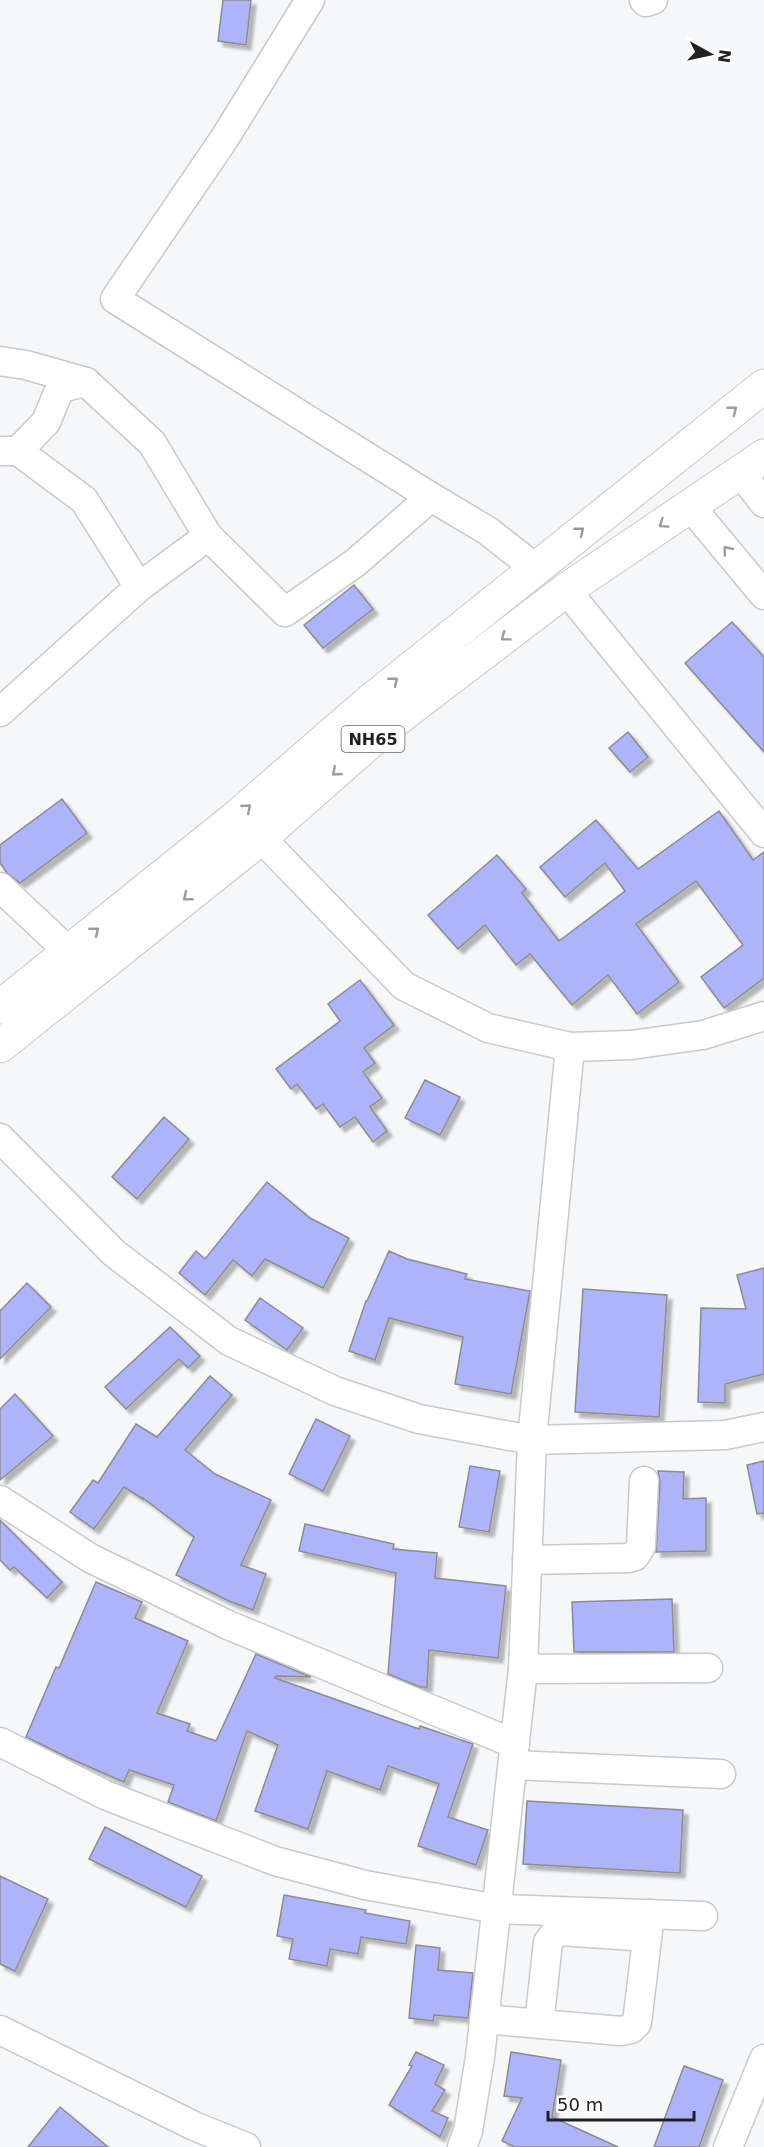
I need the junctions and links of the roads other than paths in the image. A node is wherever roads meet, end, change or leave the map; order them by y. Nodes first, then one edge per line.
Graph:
1 (310, 0) edge
2 (644, 0) edge
3 (653, 0) edge
4 (0, 361) edge
5 (86, 382) junction
6 (764, 386) edge
7 (9, 451) edge
8 (752, 464) edge
9 (431, 497) junction
10 (764, 503) edge
11 (690, 506) junction
12 (208, 536) junction
13 (535, 568) junction
14 (139, 587) junction
15 (566, 590) junction
16 (764, 595) edge
17 (0, 712) edge
18 (764, 833) edge
19 (260, 837) junction
20 (0, 887) edge
21 (69, 952) junction
22 (0, 1007) edge
23 (764, 1016) edge
24 (0, 1046) edge
25 (570, 1047) junction
26 (0, 1138) edge
27 (764, 1427) edge
28 (532, 1440) junction
29 (644, 1480) dead end
30 (0, 1500) edge
31 (527, 1560) junction
32 (708, 1668) dead end
33 (523, 1669) junction
34 (0, 1742) edge
35 (514, 1755) junction
36 (720, 1774) dead end
37 (497, 1909) junction
38 (703, 1916) dead end
39 (649, 1926) junction
40 (484, 2019) junction
41 (539, 2024) junction
42 (0, 2030) edge
43 (764, 2059) edge
44 (190, 2136) edge
45 (246, 2147) edge
46 (462, 2147) edge
47 (728, 2147) edge

1 - 9 street
2 - 3 street
4 - 5 street
5 - 7 street
5 - 12 street
13 -> 6 highway, NH65
7 - 14 street
8 - 10 street
8 - 11 highway, NH65
9 - 12 street
9 - 13 street
11 -> 15 highway, NH65
16 -> 11 street
12 - 14 street
21 -> 13 highway, NH65
14 - 17 street
15 - 18 street
15 -> 19 highway, NH65
19 -> 24 highway, NH65
19 - 25 street
20 - 21 street
21 - 22 highway, NH65
23 - 25 street
25 - 28 street
26 - 28 street
27 - 28 street
28 - 31 street
29 - 31 street
30 - 35 street
31 - 33 street
32 - 33 street
33 - 35 street
34 - 37 street
35 - 36 street
35 - 37 street
37 - 39 street
37 - 40 street
38 - 39 street
39 - 41 street
39 - 41 street
40 - 41 street
40 - 46 street
42 - 44 street
43 - 47 street
44 - 45 street

